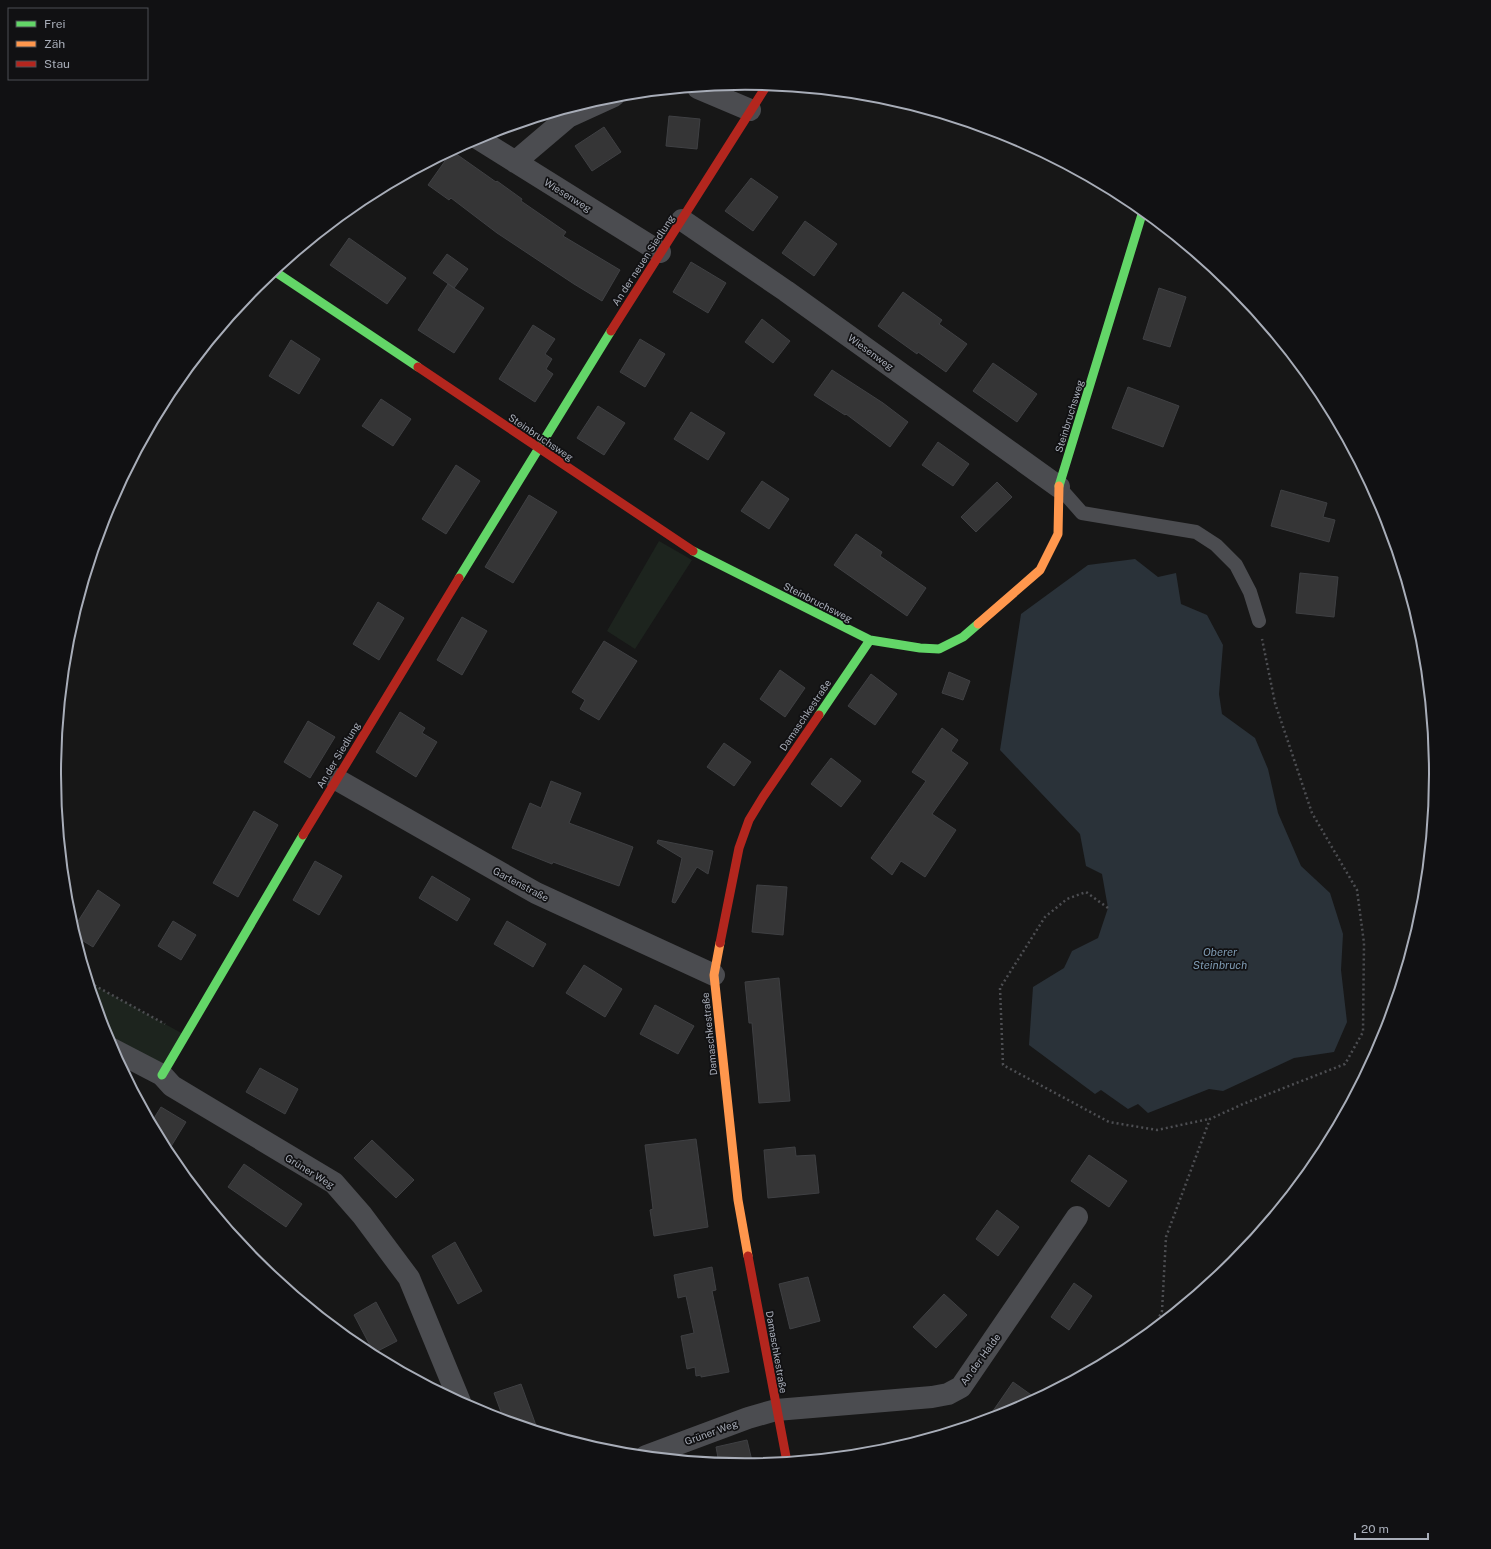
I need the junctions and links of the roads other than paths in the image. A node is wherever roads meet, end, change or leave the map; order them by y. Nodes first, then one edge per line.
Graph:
1 (763, 90) edge
2 (705, 91) edge
3 (585, 109) edge
4 (750, 110) junction
5 (484, 142) edge
6 (515, 162) junction
7 (1142, 217) edge
8 (682, 220) junction
9 (660, 252) junction
10 (279, 274) edge
11 (538, 448) junction
12 (1059, 487) junction
13 (1259, 621) road end
14 (870, 640) junction
15 (336, 780) junction
16 (714, 975) junction
17 (121, 1054) edge
18 (162, 1075) junction
19 (1077, 1217) dead end
20 (457, 1394) edge
21 (776, 1410) junction
22 (655, 1453) edge
23 (786, 1458) edge

1 - 4 street, An der neuen Siedlung
2 - 4 street
3 - 6 street
4 - 8 street, An der neuen Siedlung
5 - 6 street, Wiesenweg
6 - 9 street, Wiesenweg
7 - 12 street, Steinbruchsweg
8 - 9 street, An der neuen Siedlung
8 - 12 street, Wiesenweg
9 - 11 street, An der neuen Siedlung
10 - 11 street, Steinbruchsweg
11 - 14 street, Steinbruchsweg
11 - 15 street, An der Siedlung
12 - 13 lane
12 - 14 street, Steinbruchsweg
14 - 16 street, Damaschkestraße
15 - 16 street, Gartenstraße
15 - 18 street, An der Siedlung
16 - 21 street, Damaschkestraße
17 - 18 street, Grüner Weg
18 - 20 street, Grüner Weg
19 - 21 street, An der Halde
21 - 22 street, Grüner Weg
21 - 23 street, Damaschkestraße

